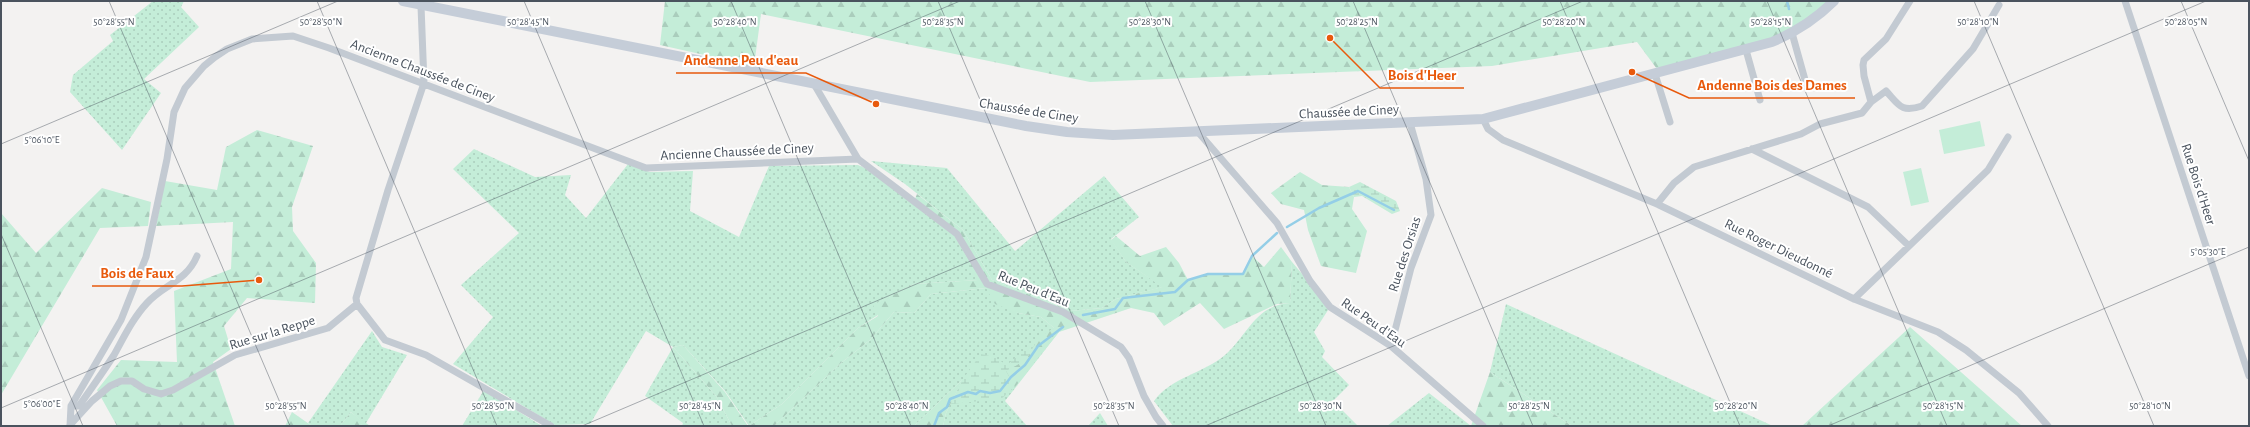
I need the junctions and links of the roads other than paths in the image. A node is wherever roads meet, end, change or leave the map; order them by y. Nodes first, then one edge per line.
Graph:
1 (403, 1) edge
2 (1834, 1) edge
3 (1910, 1) edge
4 (2125, 1) edge
5 (1997, 2) edge
6 (421, 6) junction
7 (1792, 34) junction
8 (1746, 50) junction
9 (1655, 74) junction
10 (424, 83) junction
11 (814, 84) junction
12 (1807, 87) dead end
13 (1760, 100) dead end
14 (1871, 102) junction
15 (1483, 119) junction
16 (1670, 122) dead end
17 (1410, 123) junction
18 (1198, 132) junction
19 (2008, 137) dead end
20 (1752, 148) junction
21 (858, 159) junction
22 (1657, 204) junction
23 (1909, 246) junction
24 (197, 256) dead end
25 (1854, 299) junction
26 (357, 304) junction
27 (1391, 346) junction
28 (2249, 376) edge
29 (71, 406) junction
30 (70, 425) edge
31 (551, 426) edge
32 (1163, 426) edge
33 (1483, 426) edge
34 (2048, 426) edge

1 - 6 main road, Chaussée de Ciney
2 - 7 main road, Chaussée de Ciney
3 - 14 street
4 - 28 street, Rue Bois d'Heer
5 - 14 street
6 - 10 street
6 - 11 main road, Chaussée de Ciney
7 - 8 main road, Chaussée de Ciney
7 - 12 street
8 - 9 main road, Chaussée de Ciney
8 - 13 street
9 - 15 main road, Chaussée de Ciney
9 - 16 street
10 - 21 street, Ancienne Chaussée de Ciney
10 - 26 street
10 - 29 street, Ancienne Chaussée de Ciney
11 - 18 main road, Chaussée de Ciney
11 - 21 street, Rue Peu d'Eau
14 - 20 street
15 - 17 main road, Chaussée de Ciney
15 - 22 street, Rue Roger Dieudonné
17 - 18 main road, Chaussée de Ciney
17 - 27 street, Rue des Orsias
18 - 27 street, Rue Peu d'Eau
19 - 23 street
20 - 22 street
20 - 23 street
21 - 32 street, Rue Peu d'Eau
22 - 25 street, Rue Roger Dieudonné
23 - 25 street
24 - 29 street
25 - 34 street, Rue Roger Dieudonné
26 - 30 street, Rue sur la Reppe
26 - 31 street
27 - 33 street, Rue Peu d'Eau
29 - 30 street, Ancienne Chaussée de Ciney

